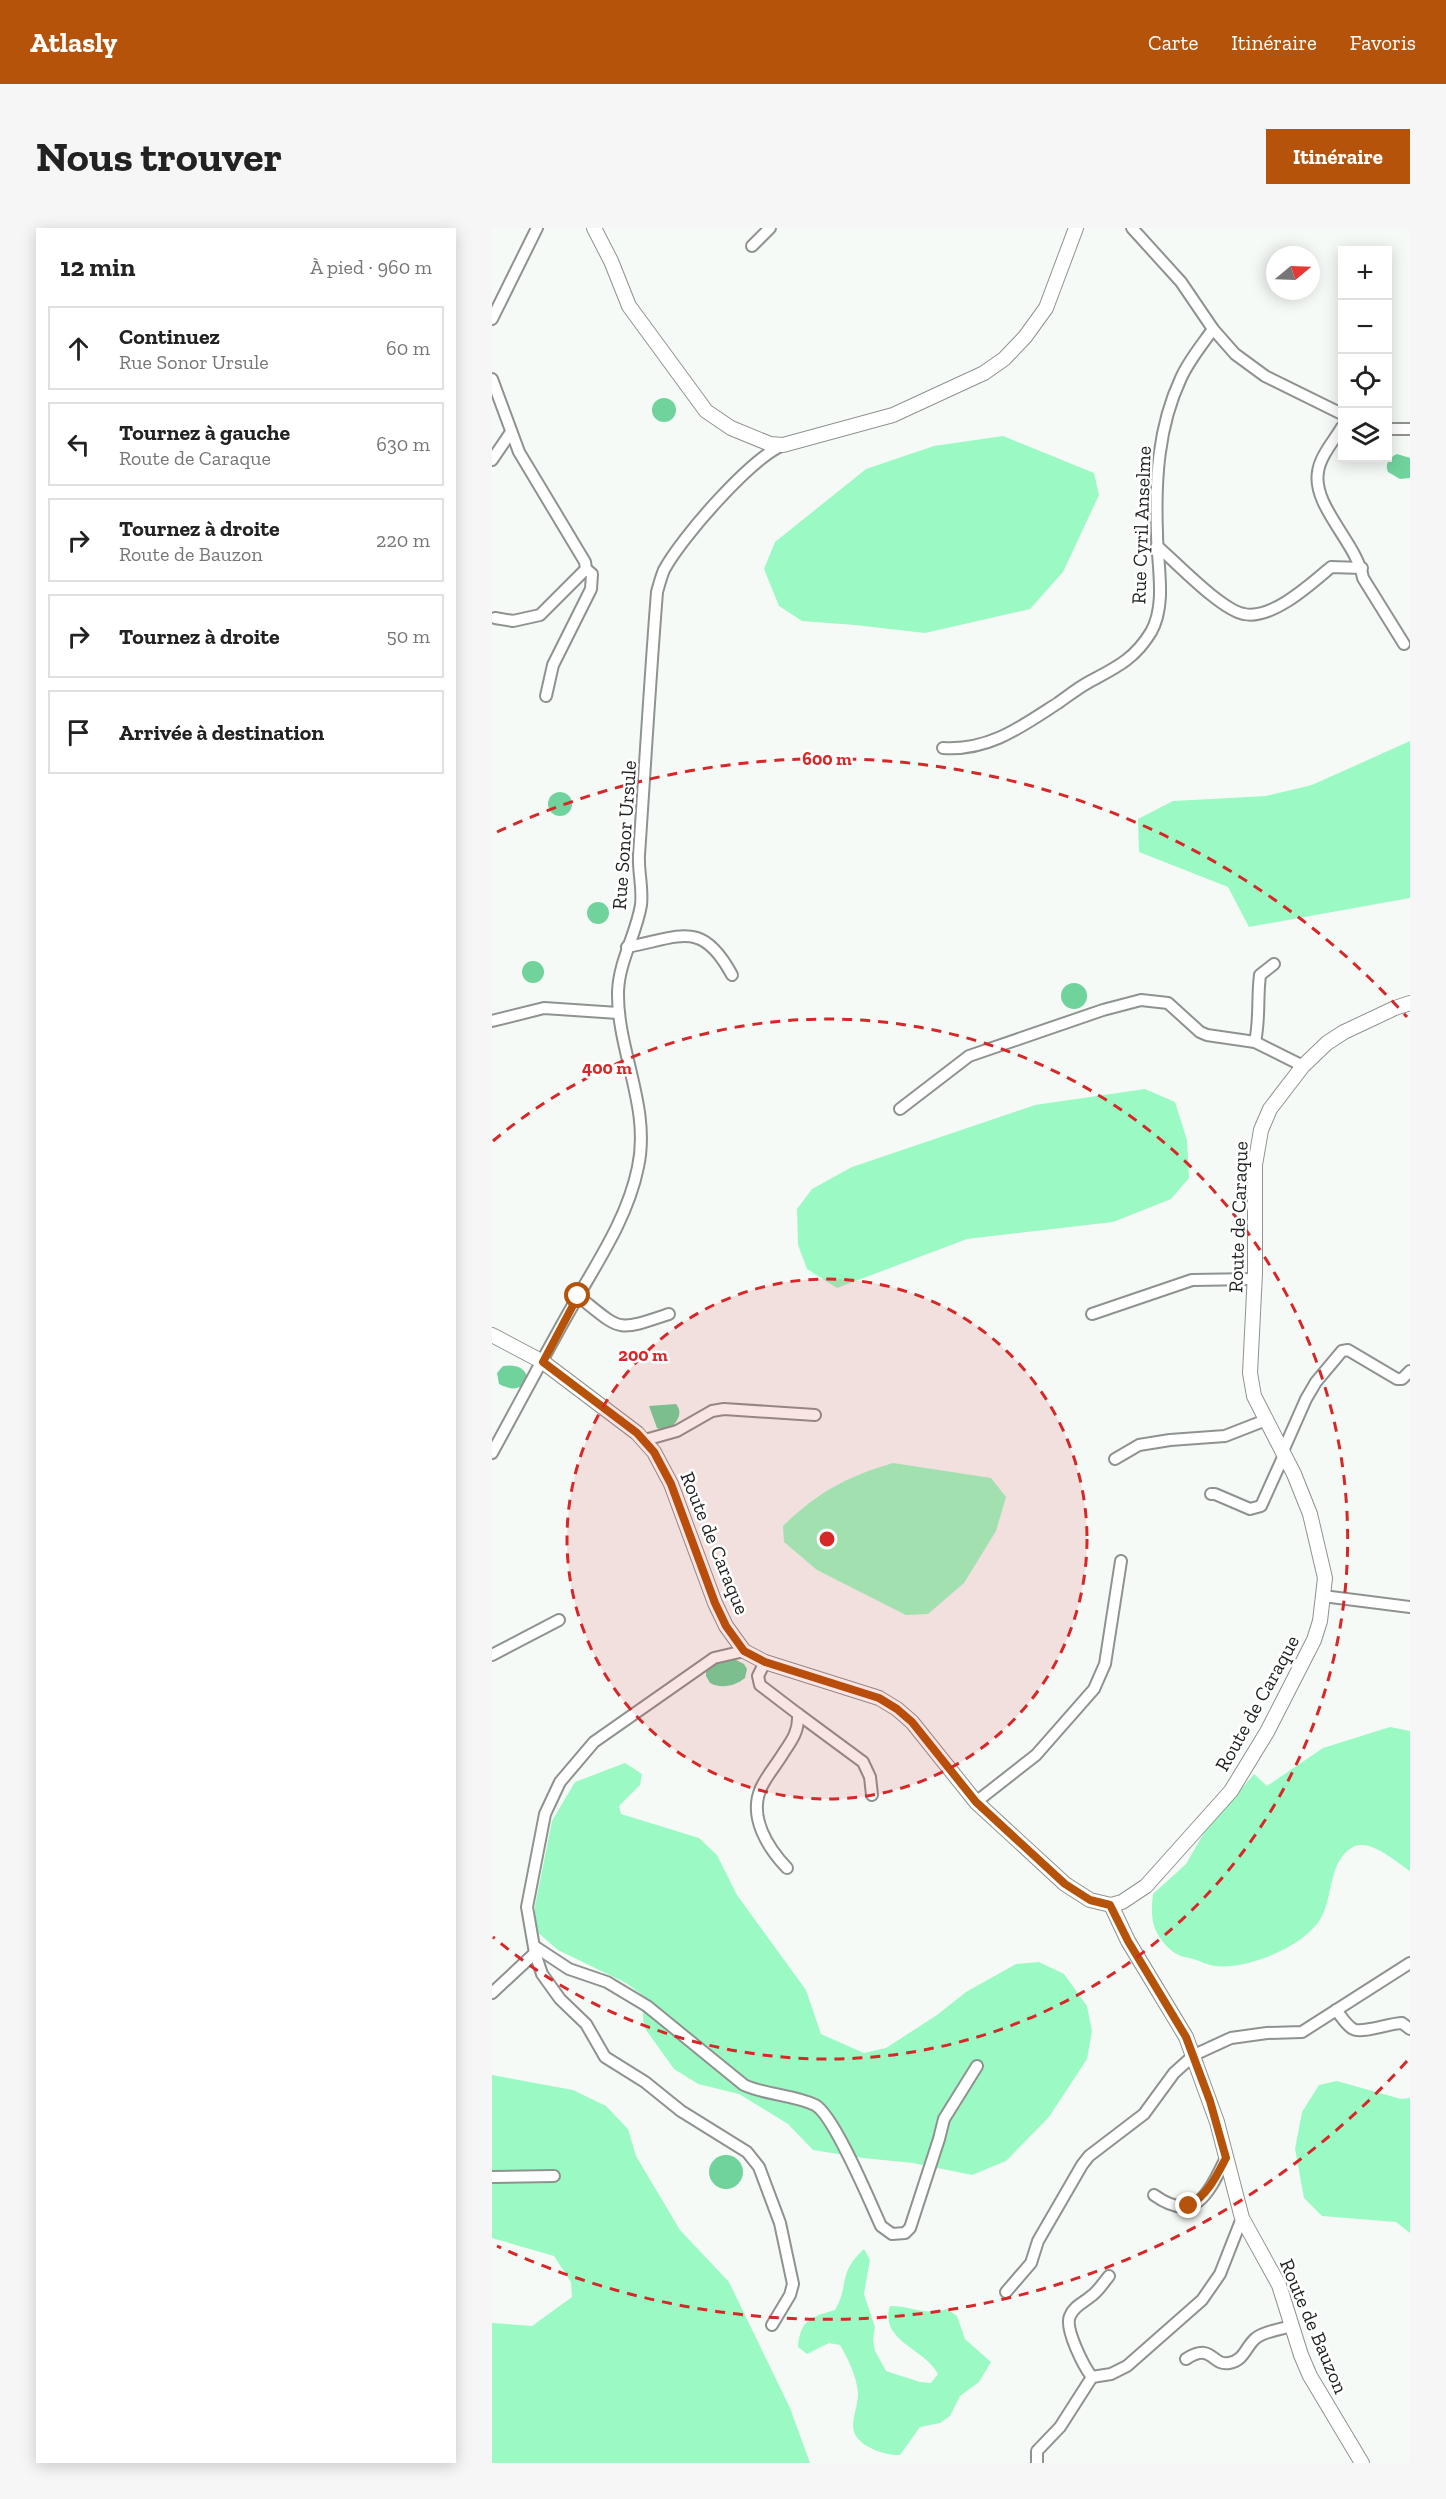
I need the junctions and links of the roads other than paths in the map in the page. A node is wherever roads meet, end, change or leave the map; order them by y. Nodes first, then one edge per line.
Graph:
1 (537, 228) edge
2 (594, 228) edge
3 (770, 228) edge
4 (1076, 228) edge
5 (1132, 228) edge
6 (752, 246) dead end
7 (492, 319) edge
8 (1213, 329) junction
9 (492, 379) edge
10 (1338, 412) edge
11 (1392, 429) edge
12 (1410, 429) edge
13 (511, 432) junction
14 (1338, 434) edge
15 (783, 445) junction
16 (492, 460) edge
17 (1157, 546) junction
18 (1362, 568) junction
19 (586, 569) junction
20 (495, 618) dead end
21 (1404, 644) dead end
22 (546, 696) dead end
23 (943, 748) dead end
24 (627, 947) junction
25 (1274, 964) dead end
26 (732, 975) dead end
27 (1410, 1003) edge
28 (618, 1013) junction
29 (492, 1021) edge
30 (1255, 1042) junction
31 (1303, 1066) junction
32 (900, 1109) dead end
33 (1255, 1279) junction
34 (578, 1296) junction
35 (669, 1314) dead end
36 (1092, 1314) dead end
37 (492, 1335) edge
38 (543, 1362) junction
39 (1410, 1371) edge
40 (815, 1415) dead end
41 (1266, 1419) junction
42 (645, 1440) junction
43 (492, 1453) edge
44 (1284, 1453) junction
45 (1115, 1459) dead end
46 (1211, 1494) dead end
47 (1121, 1561) dead end
48 (1323, 1596) junction
49 (1410, 1607) edge
50 (559, 1620) dead end
51 (744, 1651) junction
52 (492, 1655) edge
53 (765, 1662) junction
54 (798, 1714) junction
55 (872, 1795) dead end
56 (976, 1802) junction
57 (787, 1868) dead end
58 (1110, 1905) junction
59 (534, 1950) junction
60 (1410, 1963) edge
61 (492, 1993) edge
62 (1336, 2010) junction
63 (1410, 2029) edge
64 (1194, 2055) junction
65 (977, 2066) dead end
66 (1226, 2158) junction
67 (554, 2176) dead end
68 (492, 2177) edge
69 (1154, 2195) dead end
70 (1242, 2218) junction
71 (1109, 2276) dead end
72 (1006, 2292) dead end
73 (772, 2325) dead end
74 (1292, 2326) junction
75 (1186, 2359) dead end
76 (1092, 2377) junction
77 (1037, 2463) edge
78 (1362, 2463) edge

1 - 7 street
2 - 15 street
3 - 6 street
4 - 15 street
5 - 8 street
8 - 10 street
8 - 17 street, Rue Cyril Anselme
9 - 13 street
11 - 12 street
13 - 16 street
13 - 19 street
14 - 18 street
15 - 24 street, Rue Sonor Ursule
17 - 18 street
17 - 23 street, Rue Cyril Anselme
18 - 21 street
19 - 20 street
19 - 22 street
24 - 26 street
24 - 28 street, Rue Sonor Ursule
25 - 30 street
27 - 31 street, Route de Caraque
28 - 29 street
28 - 34 street, Rue Sonor Ursule
30 - 31 street
30 - 32 street
31 - 33 street, Route de Caraque
33 - 36 street
33 - 41 street, Route de Caraque
34 - 35 street
34 - 38 street, Rue Sonor Ursule
37 - 38 street, Route de Caraque
38 - 42 street, Route de Caraque
38 - 43 street, Rue Sonor Ursule
39 - 44 street
40 - 42 street
41 - 44 street, Route de Caraque
41 - 45 street
42 - 51 street, Route de Caraque
44 - 46 street
44 - 48 street, Route de Caraque
47 - 56 street
48 - 49 street
48 - 58 street, Route de Caraque
50 - 52 street
51 - 53 street, Route de Caraque
51 - 59 street
53 - 54 street
53 - 56 street, Route de Caraque
54 - 55 street
54 - 57 street
56 - 58 street, Route de Caraque
58 - 64 street, Route de Bauzon
59 - 61 street
59 - 65 street
59 - 73 street
60 - 62 street
62 - 63 street
62 - 64 street
64 - 66 street, Route de Bauzon
64 - 72 street
66 - 69 street
66 - 70 street, Route de Bauzon
67 - 68 street
70 - 74 street, Route de Bauzon
70 - 76 street
71 - 76 street
74 - 75 street
74 - 78 street, Route de Bauzon
76 - 77 street

